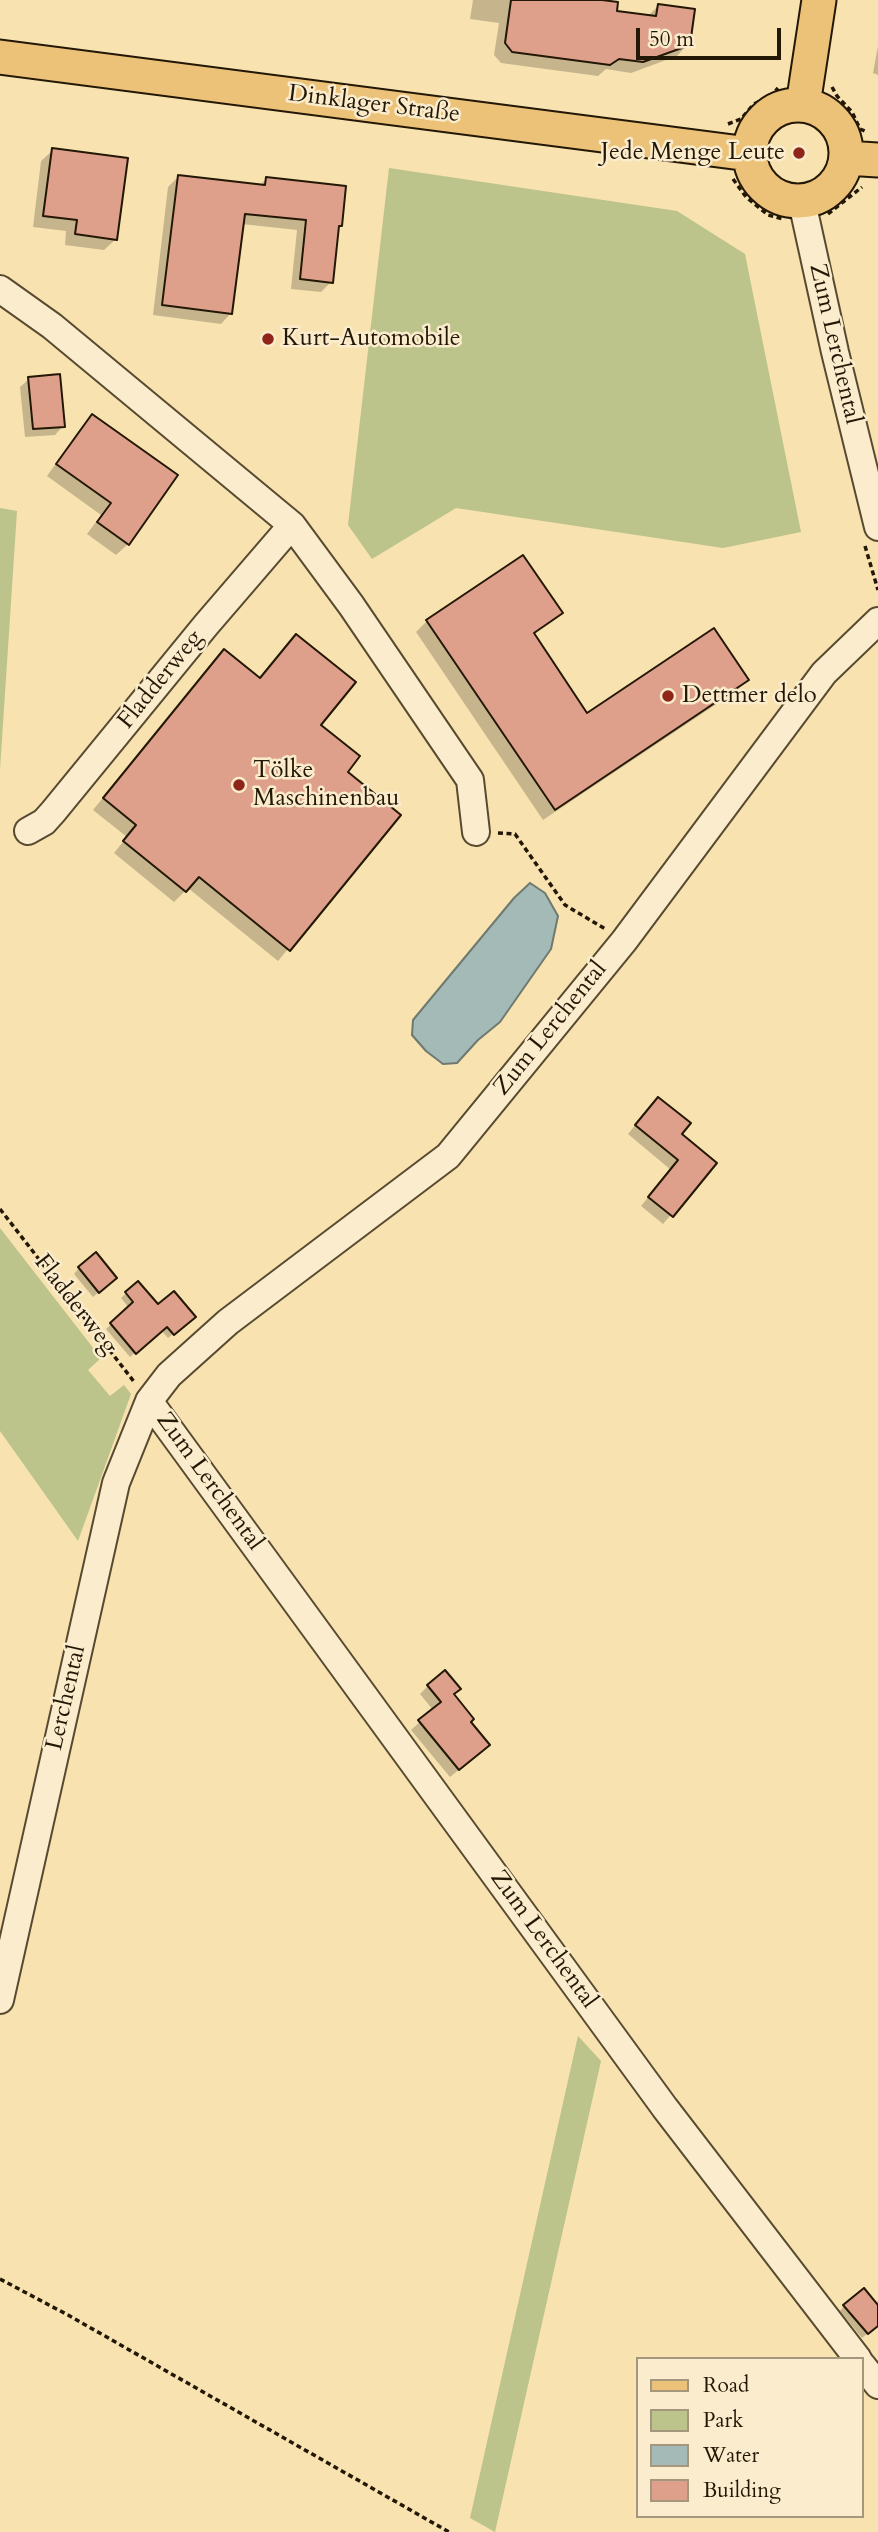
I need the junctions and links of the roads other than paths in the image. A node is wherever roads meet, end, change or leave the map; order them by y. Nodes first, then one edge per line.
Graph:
1 (820, 0) edge
2 (1, 63) edge
3 (803, 105) junction
4 (749, 154) junction
5 (862, 159) edge
6 (802, 202) junction
7 (0, 289) edge
8 (292, 525) junction
9 (878, 527) edge
10 (878, 621) edge
11 (28, 831) dead end
12 (476, 832) road end
13 (149, 1401) junction
14 (0, 2000) edge
15 (856, 2357) edge
16 (864, 2368) edge
17 (878, 2385) edge

1 - 3 main road
2 - 4 main road, Dinklager Straße
3 - 4 main road
3 - 5 main road
4 - 6 main road
5 - 6 main road
6 - 9 street, Zum Lerchental
7 - 8 street
8 - 11 street, Fladderweg
8 - 12 street
10 - 13 street, Zum Lerchental
13 - 14 street, Lerchental
13 - 15 street, Zum Lerchental
16 - 17 street

